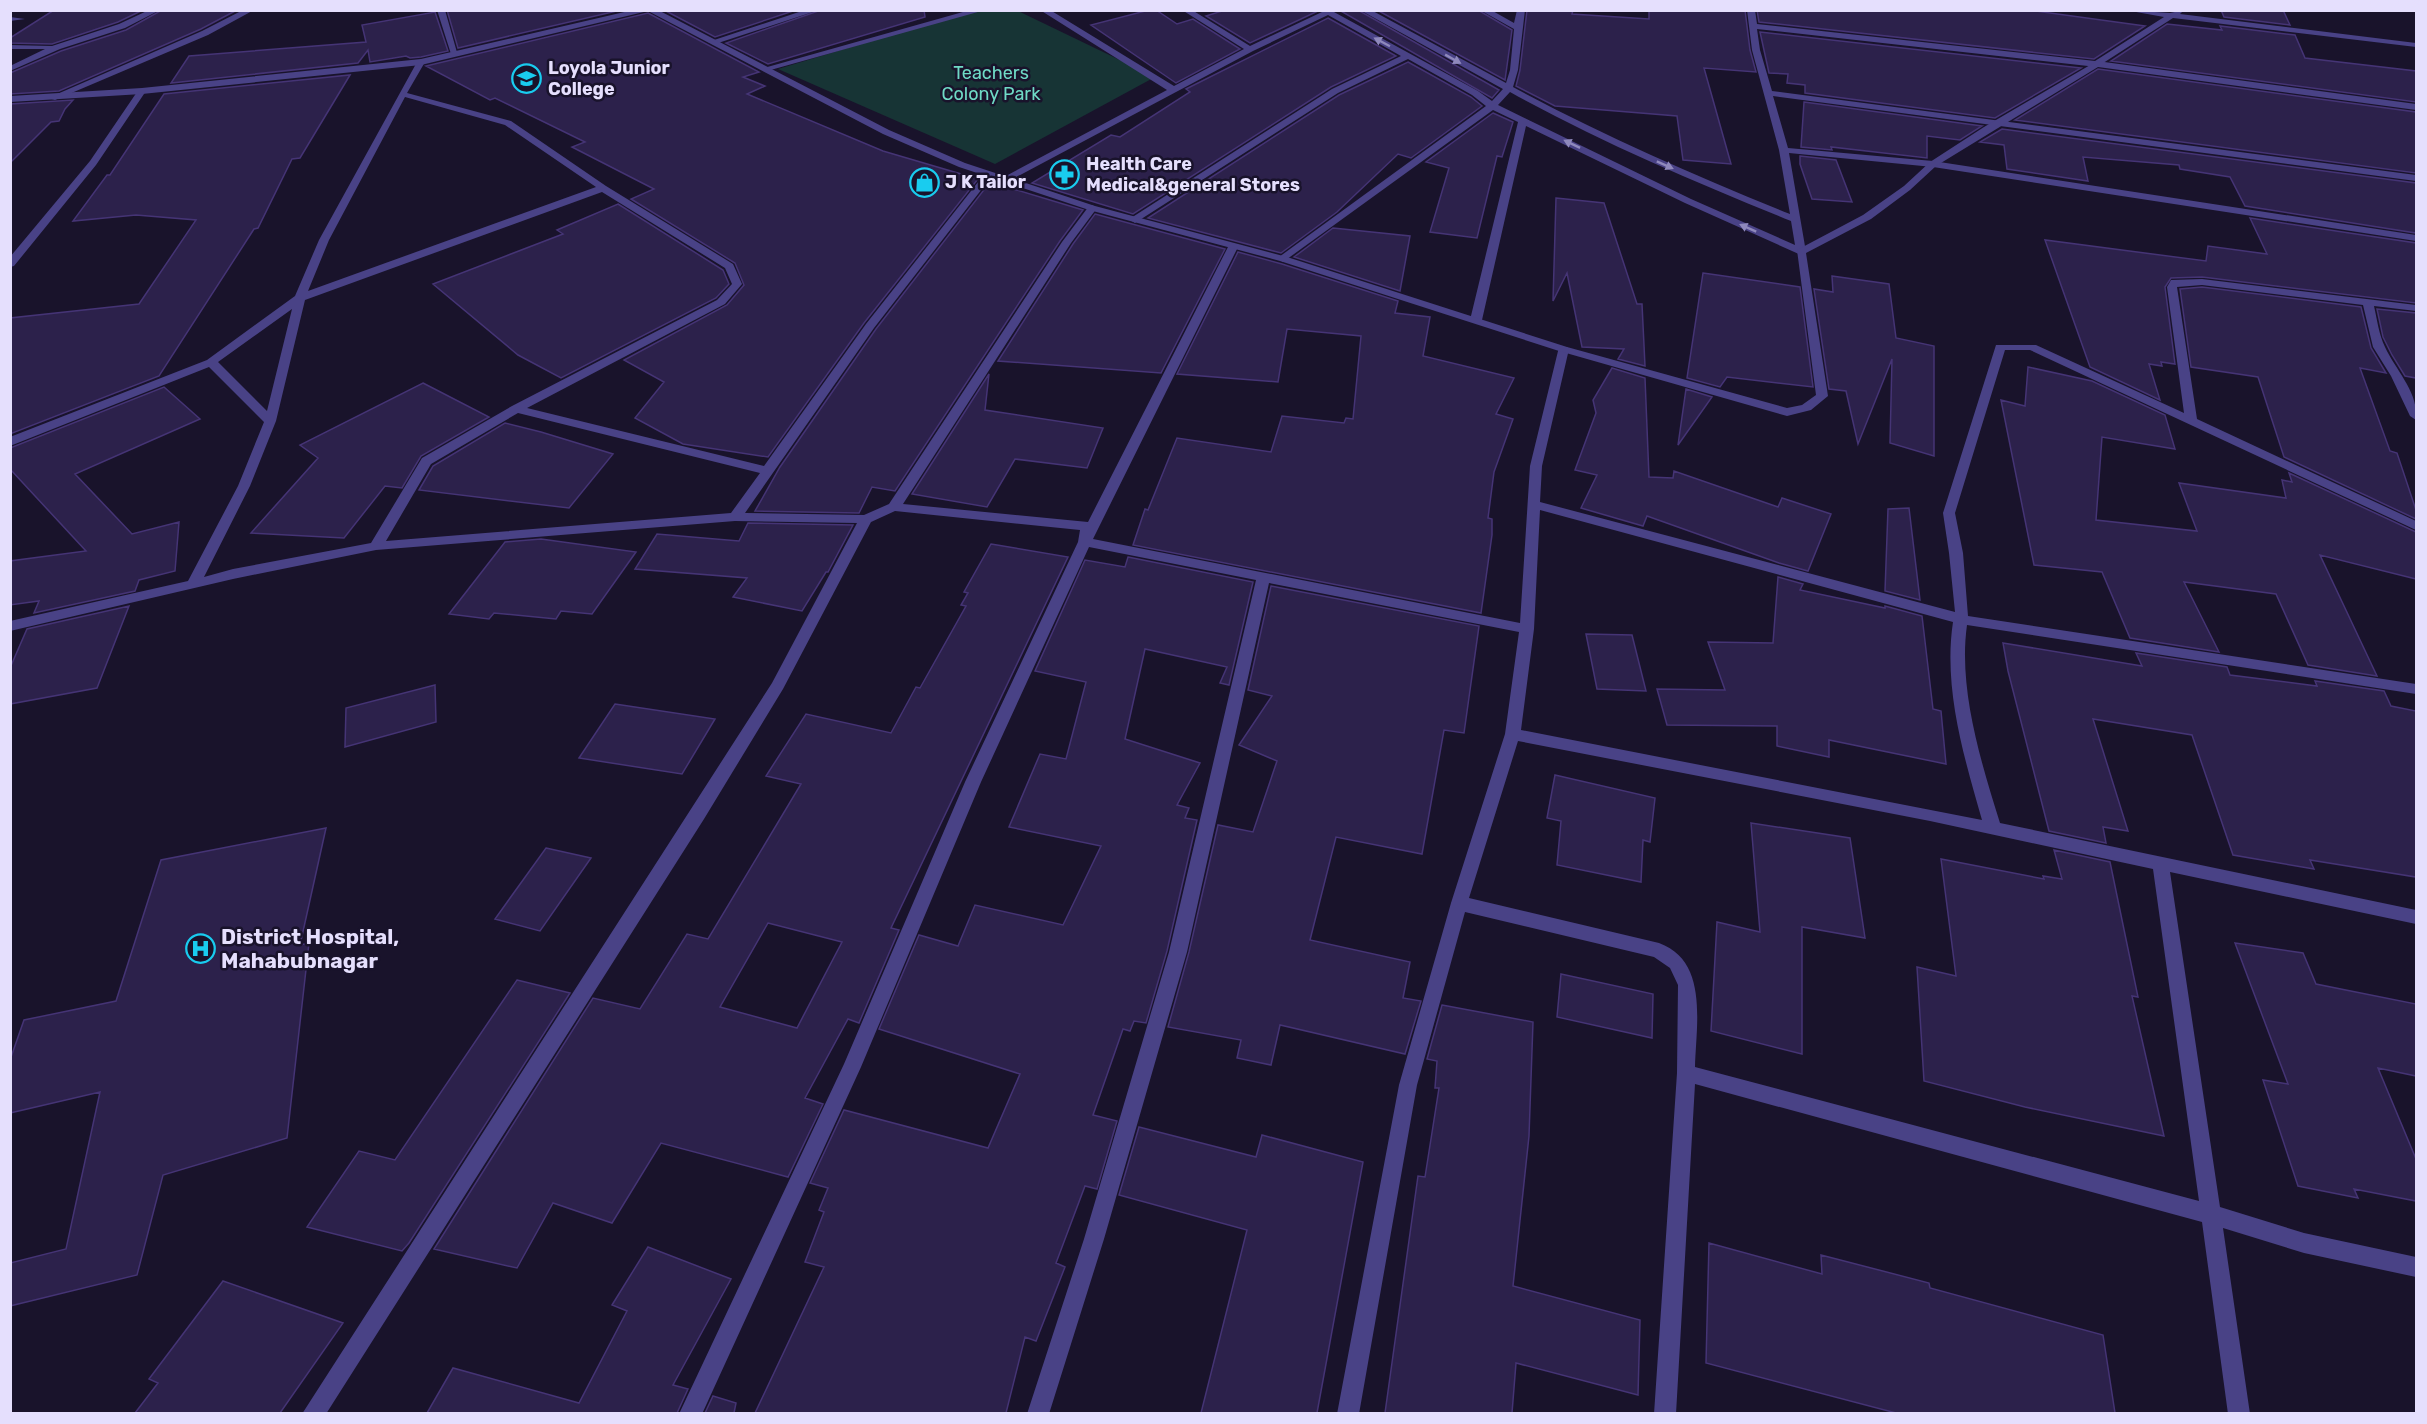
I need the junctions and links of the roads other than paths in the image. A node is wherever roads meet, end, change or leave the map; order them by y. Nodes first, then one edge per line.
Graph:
1 (156, 10) edge
2 (250, 10) edge
3 (441, 10) edge
4 (645, 10) edge
5 (651, 10) edge
6 (815, 10) edge
7 (981, 10) edge
8 (1044, 10) edge
9 (1186, 10) edge
10 (1364, 10) edge
11 (1484, 10) edge
12 (1521, 10) edge
13 (1751, 10) edge
14 (2129, 10) edge
15 (1328, 11) edge
16 (2176, 13) edge
17 (10, 19) edge
18 (21, 19) dead end
19 (1753, 26) junction
20 (1516, 27) junction
21 (711, 42) junction
22 (2416, 45) edge
23 (57, 47) junction
24 (10, 48) edge
25 (1250, 49) junction
26 (455, 54) junction
27 (1408, 56) junction
28 (421, 62) junction
29 (2097, 64) junction
30 (10, 69) edge
31 (764, 69) junction
32 (1172, 89) junction
33 (1508, 90) junction
34 (142, 91) junction
35 (1768, 93) junction
36 (402, 94) junction
37 (52, 98) junction
38 (10, 99) edge
39 (1492, 105) junction
40 (2416, 107) edge
41 (1523, 120) junction
42 (1999, 122) junction
43 (1784, 150) junction
44 (1644, 155) junction
45 (1933, 164) junction
46 (989, 174) junction
47 (1642, 178) junction
48 (2416, 178) edge
49 (1007, 179) junction
50 (603, 188) junction
51 (1092, 208) junction
52 (1135, 220) junction
53 (1796, 220) junction
54 (2416, 238) edge
55 (1233, 247) junction
56 (1801, 252) junction
57 (1283, 259) junction
58 (10, 264) edge
59 (300, 298) junction
60 (2367, 301) junction
61 (2416, 308) edge
62 (1476, 320) junction
63 (1563, 349) junction
64 (211, 362) junction
65 (516, 409) junction
66 (2416, 416) edge
67 (2191, 420) junction
68 (270, 421) junction
69 (10, 442) edge
70 (767, 471) junction
71 (1533, 504) junction
72 (894, 507) junction
73 (735, 518) junction
74 (866, 519) junction
75 (2416, 526) edge
76 (1085, 542) junction
77 (376, 546) junction
78 (1263, 579) junction
79 (193, 585) junction
80 (1960, 619) junction
81 (10, 626) edge
82 (1527, 629) junction
83 (2416, 689) edge
84 (1514, 734) junction
85 (1993, 828) junction
86 (2161, 864) junction
87 (1459, 903) junction
88 (2416, 917) edge
89 (1686, 1073) junction
90 (2210, 1214) junction
91 (2416, 1267) edge
92 (313, 1413) edge
93 (690, 1413) edge
94 (1038, 1413) edge
95 (1348, 1413) edge
96 (1665, 1413) edge
97 (2239, 1413) edge

1 - 23 street
2 - 37 street
3 - 26 street
4 - 26 street
5 - 21 street
6 - 21 street
7 - 31 street
8 - 32 street
9 - 25 street
10 -> 33 street
11 - 20 street
12 - 20 street
13 - 19 street
14 - 16 street
15 - 25 street
27 -> 15 street
16 - 22 street
16 - 29 street
17 - 18 street
19 - 29 street
19 - 35 street
20 - 33 street
21 - 31 street
23 - 24 street
23 - 30 street
25 - 32 street
26 - 28 street
27 - 39 street
27 - 52 street
28 - 34 street
28 - 36 street
29 - 40 street
29 - 42 street
31 - 46 street
32 - 49 street
33 - 39 street
33 - 44 street
34 - 37 street
34 - 58 street
35 - 42 street
35 - 43 street
36 - 50 street
36 - 59 street
37 - 38 street
39 - 41 street
39 - 57 street
47 -> 41 street
41 - 62 street
42 - 45 street
42 - 48 street
43 - 45 street
43 - 53 street
44 - 47 street
44 -> 53 street
45 - 54 street
45 - 56 street
46 - 49 street
46 - 70 street
56 -> 47 street
49 - 51 street
50 - 59 street
50 - 65 street
51 - 52 street
51 - 72 street
52 - 55 street
53 - 56 street
55 - 57 street
55 - 76 street
56 - 63 street
57 - 62 street
59 - 64 street
59 - 68 street
60 - 61 street
60 - 66 street
60 - 67 street
62 - 63 street
63 - 71 street
64 - 68 street
64 - 69 street
65 - 70 street
65 - 77 street
67 - 75 street
67 - 80 street
68 - 79 street
70 - 73 street
71 - 80 street
71 - 82 street
72 - 74 street
72 - 76 street
73 - 74 street
73 - 77 street
74 - 92 street
76 - 78 street
76 - 93 street
77 - 79 street
78 - 82 street
78 - 94 street
79 - 81 street
80 - 83 street
80 - 85 street
82 - 84 street
84 - 85 street
84 - 87 street
85 - 86 street
86 - 88 street
86 - 90 street
87 - 89 street
87 - 95 street
89 - 90 street
89 - 96 street
90 - 91 street
90 - 97 street

